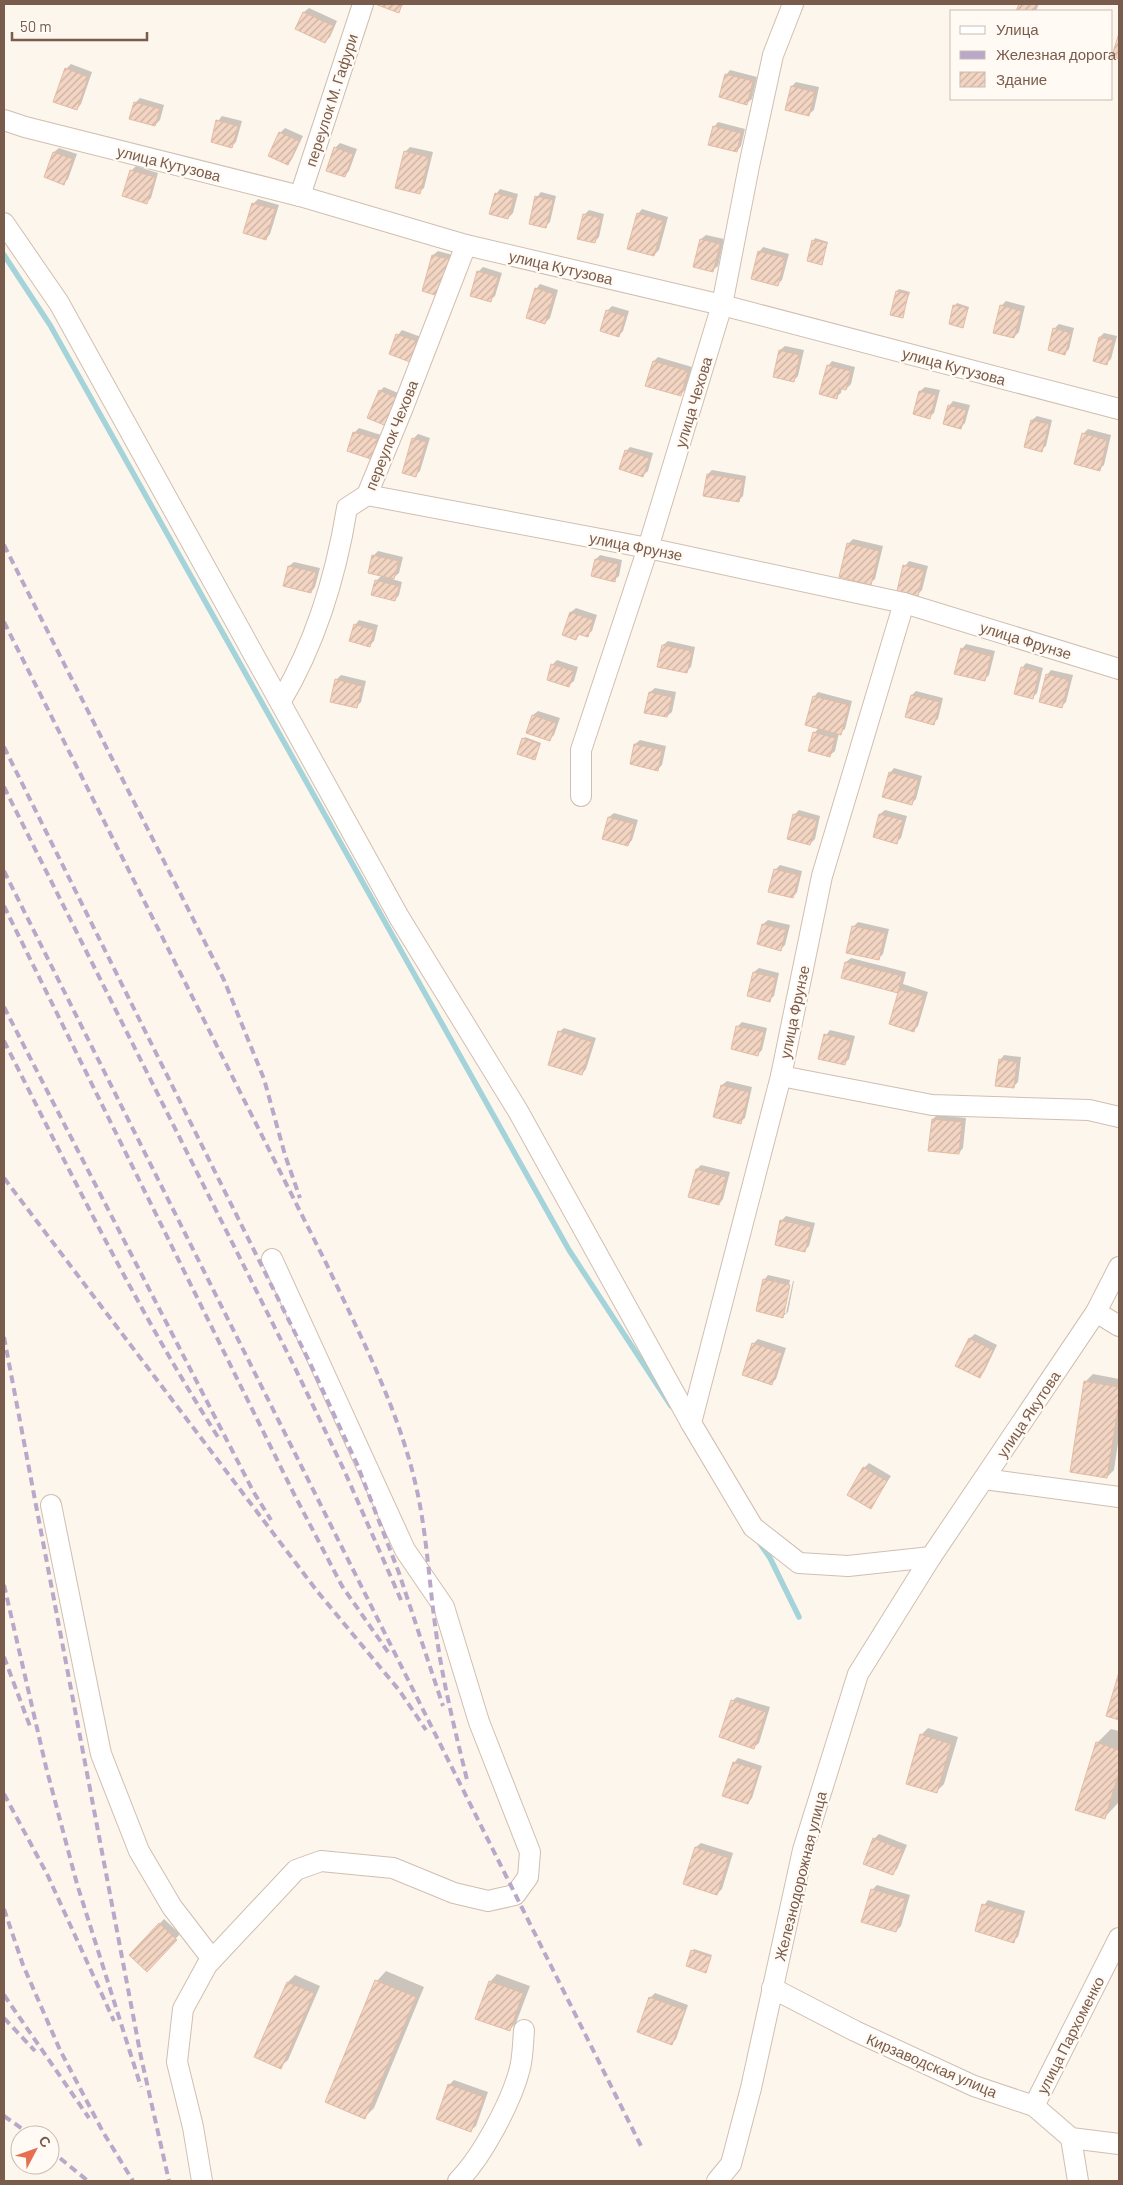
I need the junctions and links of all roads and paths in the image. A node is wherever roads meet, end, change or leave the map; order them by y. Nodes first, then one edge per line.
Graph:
1 (363, 4) edge
2 (793, 4) edge
3 (4, 120) edge
4 (300, 196) junction
5 (4, 223) edge
6 (466, 245) junction
7 (722, 305) junction
8 (1119, 409) edge
9 (367, 495) junction
10 (648, 548) junction
11 (904, 603) junction
12 (1119, 668) edge
13 (281, 701) junction
14 (581, 796) dead end
15 (780, 1076) junction
16 (1119, 1117) edge
17 (272, 1259) dead end
18 (1119, 1267) edge
19 (1096, 1312) junction
20 (1119, 1326) edge
21 (691, 1423) junction
22 (984, 1479) junction
23 (1119, 1497) edge
24 (51, 1505) dead end
25 (931, 1557) junction
26 (1119, 1938) edge
27 (212, 1960) junction
28 (772, 1988) junction
29 (524, 2030) dead end
30 (1034, 2106) junction
31 (1071, 2138) junction
32 (1119, 2144) edge
33 (202, 2181) edge
34 (458, 2181) edge
35 (717, 2181) edge
36 (1078, 2181) edge

1 - 4 street, переулок М. Гафури
2 - 7 street, улица Чехова
3 - 4 street, улица Кутузова
4 - 6 street, улица Кутузова
5 - 13 street
6 - 7 street, улица Кутузова
6 - 9 street, переулок Чехова
7 - 8 street, улица Кутузова
7 - 10 street, улица Чехова
9 - 10 street, улица Фрунзе
9 - 13 street, переулок Чехова
10 - 11 street, улица Фрунзе
10 - 14 street, улица Чехова
11 - 12 street, улица Фрунзе
11 - 15 street, улица Фрунзе
13 - 21 street
15 - 16 street
15 - 21 street, улица Фрунзе
17 - 27 street
18 - 19 street, улица Якутова
19 - 20 street
19 - 22 street, улица Якутова
21 - 25 street
22 - 23 street
22 - 25 street, улица Якутова
24 - 27 street
25 - 28 street, Железнодорожная улица
26 - 30 street, улица Пархоменко
27 - 33 street
28 - 30 street, Кирзаводская улица
28 - 35 street, Железнодорожная улица
29 - 34 street
30 - 31 street, Кирзаводская улица
31 - 32 street
31 - 36 street

